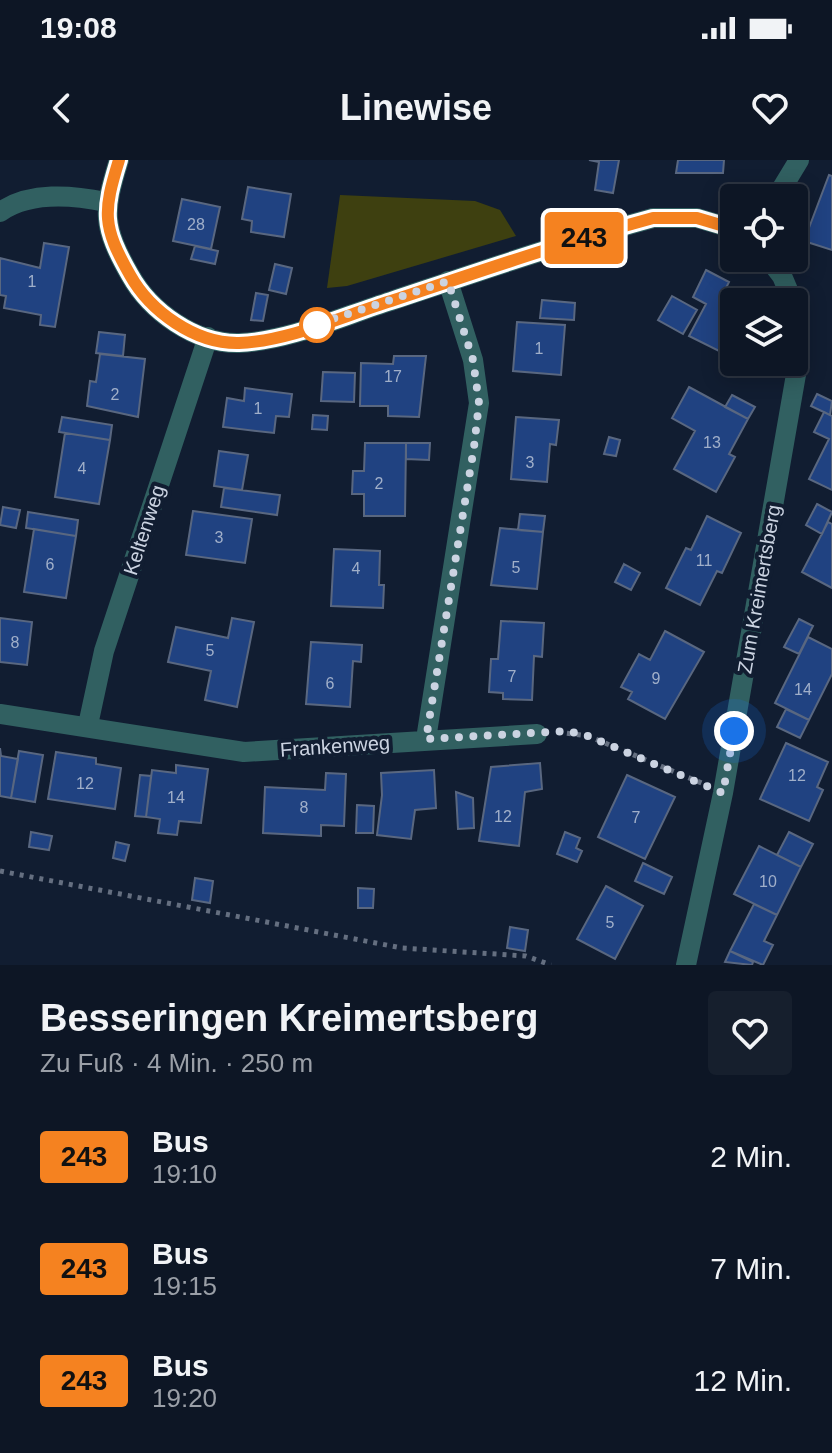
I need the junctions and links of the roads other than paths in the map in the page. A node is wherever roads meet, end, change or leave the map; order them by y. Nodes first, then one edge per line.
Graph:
1 (119, 160) edge
2 (799, 160) edge
3 (784, 184) edge
4 (106, 202) junction
5 (0, 212) edge
6 (720, 225) edge
7 (448, 281) junction
8 (208, 337) junction
9 (796, 376) edge
10 (0, 714) edge
11 (88, 725) junction
12 (537, 734) road end
13 (426, 739) junction
14 (686, 965) edge

1 - 4 street
2 - 3 street
4 - 5 street
4 - 8 street
6 - 7 street
7 - 8 street
7 - 13 street
8 - 11 street, Keltenweg
9 - 14 street, Zum Kreimertsberg
10 - 11 street
11 - 13 street, Frankenweg
12 - 13 street, Frankenweg

